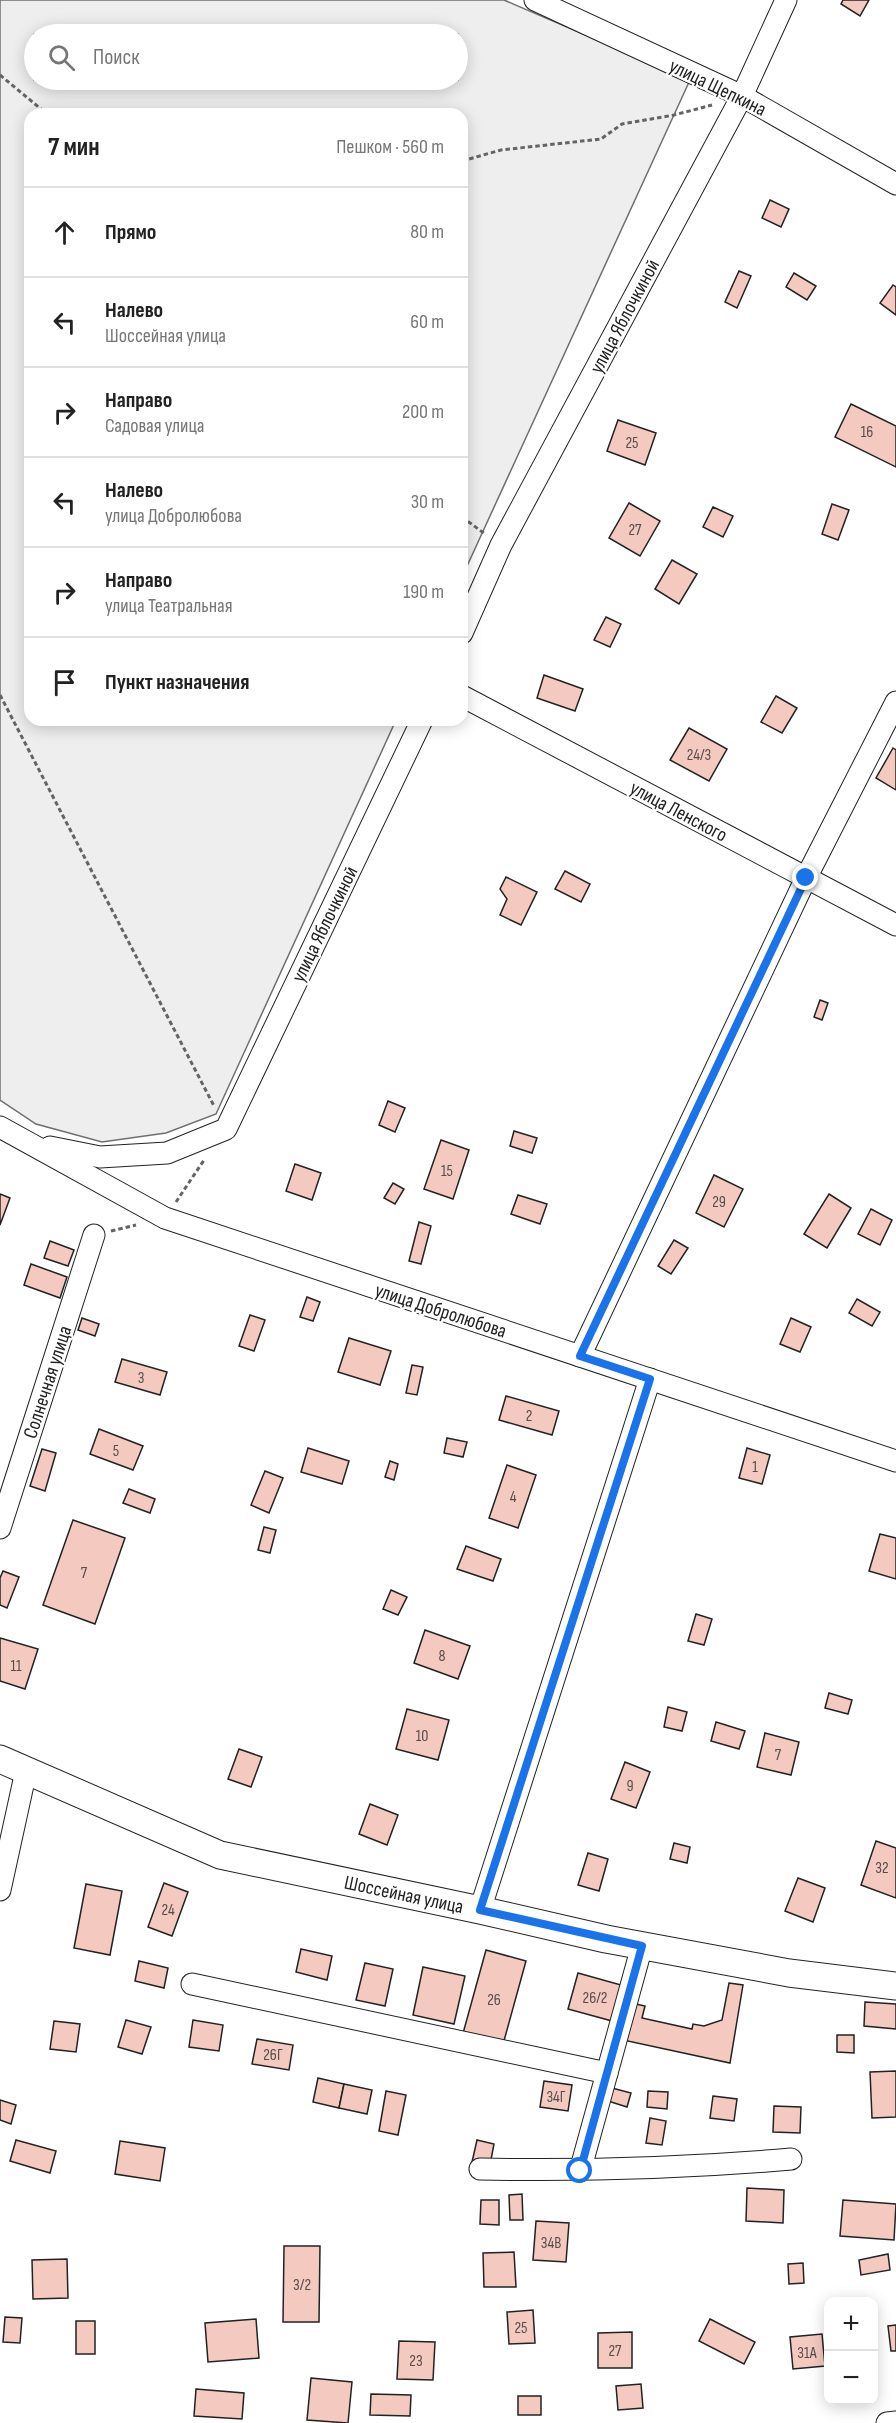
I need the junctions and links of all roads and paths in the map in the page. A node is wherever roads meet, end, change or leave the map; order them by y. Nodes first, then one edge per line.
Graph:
1 (535, 0) edge
2 (786, 0) edge
3 (0, 75) edge
4 (742, 96) junction
5 (40, 108) edge
6 (468, 159) edge
7 (896, 184) edge
8 (468, 521) edge
9 (501, 545) junction
10 (468, 619) edge
11 (0, 696) edge
12 (468, 699) edge
13 (896, 702) edge
14 (419, 726) edge
15 (806, 878) junction
16 (896, 925) edge
17 (0, 1127) edge
18 (226, 1129) junction
19 (27, 1142) junction
20 (206, 1158) dead end
21 (165, 1218) junction
22 (94, 1236) joint
23 (580, 1356) junction
24 (650, 1379) junction
25 (896, 1461) edge
26 (0, 1528) edge
27 (0, 1759) edge
28 (26, 1771) junction
29 (0, 1890) edge
30 (480, 1910) junction
31 (642, 1946) junction
32 (192, 1984) dead end
33 (896, 1986) edge
34 (607, 2073) junction
35 (791, 2159) dead end
36 (480, 2169) dead end
37 (580, 2171) junction
38 (896, 2422) edge
39 (887, 2423) edge

1 - 4 street, улица Щепкина
2 - 4 street, улица Яблочкиной
3 - 5 path
4 - 6 path
4 - 7 street, улица Щепкина
4 - 9 street, улица Яблочкиной
8 - 9 path
9 - 10 street, улица Яблочкиной
11 - 18 path
12 - 15 street, улица Ленского
13 - 15 street
14 - 18 street, улица Яблочкиной
15 - 16 street, улица Ленского
15 - 23 street
17 - 19 street, улица Добролюбова
18 - 19 street
19 - 21 street, улица Добролюбова
20 - 21 path
21 - 22 path
21 - 23 street, улица Добролюбова
22 - 26 street, Солнечная улица
23 - 24 street, улица Добролюбова
24 - 25 street, улица Добролюбова
24 - 30 street
27 - 28 main road, Шоссейная улица
28 - 29 street
28 - 30 main road, Шоссейная улица
30 - 31 main road, Шоссейная улица
31 - 33 main road, Шоссейная улица
31 - 34 street
32 - 34 street
34 - 37 street
35 - 37 street
36 - 37 street
38 - 39 street

